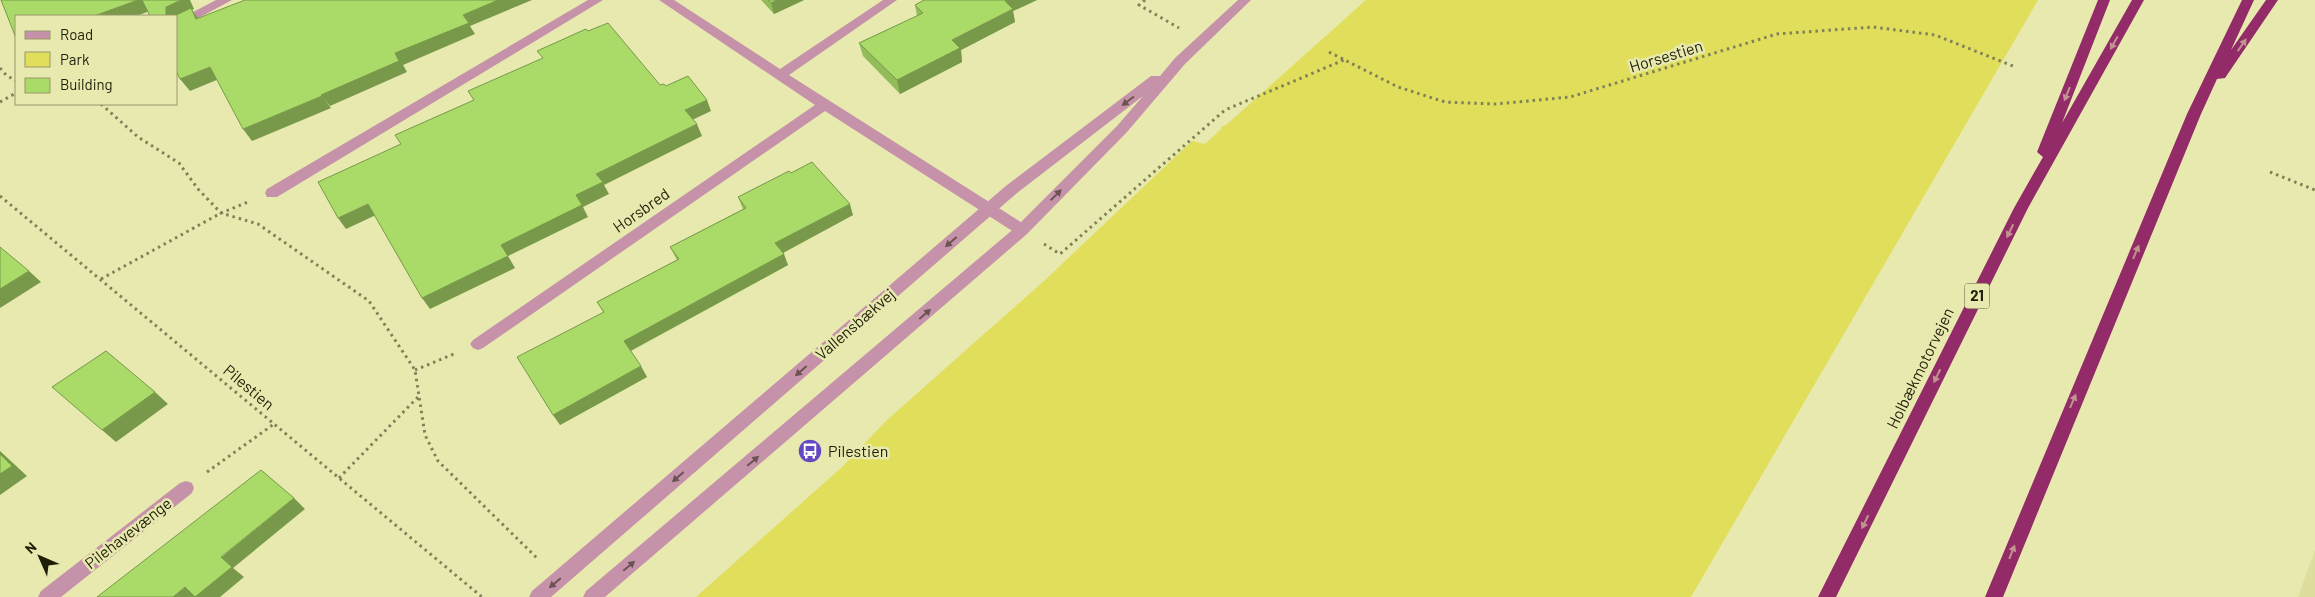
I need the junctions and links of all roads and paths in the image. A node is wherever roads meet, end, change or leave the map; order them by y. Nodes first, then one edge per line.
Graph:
1 (226, 0) edge
2 (596, 0) edge
3 (665, 0) edge
4 (892, 0) edge
5 (1145, 0) edge
6 (1245, 0) edge
7 (2104, 0) edge
8 (2138, 0) edge
9 (2248, 0) edge
10 (2272, 0) edge
11 (1173, 24) dead end
12 (178, 25) edge
13 (1329, 52) dead end
14 (1344, 60) junction
15 (1180, 61) junction
16 (2013, 66) dead end
17 (0, 68) edge
18 (781, 75) junction
19 (15, 80) edge
20 (15, 94) edge
21 (0, 102) edge
22 (102, 105) edge
23 (825, 105) junction
24 (2194, 114) junction
25 (2270, 172) dead end
26 (2315, 190) edge
27 (272, 192) joint
28 (0, 196) edge
29 (2021, 208) junction
30 (988, 210) junction
31 (221, 213) junction
32 (1022, 230) junction
33 (101, 279) junction
34 (478, 344) joint
35 (415, 370) junction
36 (418, 397) junction
37 (274, 424) junction
38 (338, 478) junction
39 (186, 488) joint
40 (559, 579) junction
41 (47, 597) edge
42 (482, 597) edge
43 (538, 597) edge
44 (592, 597) edge
45 (1827, 597) edge
46 (1994, 597) edge

1 - 12 street
2 - 27 street
3 - 18 street
4 - 18 street
5 - 11 path
6 - 15 street, Vallensbækvej
7 -> 29 highway
8 -> 29 highway, Holbækmotorvejen / 21
9 - 24 highway
24 -> 10 highway
13 - 14 path, Horsestien
14 - 16 path, Horsestien
14 - 32 path
15 -> 30 street, Vallensbækvej
32 -> 15 street, Vallensbækvej
17 - 19 path
18 - 23 street
20 - 21 path
22 - 31 path
23 - 30 street
23 - 34 street, Horsbred
46 -> 24 highway
25 - 26 path
27 - 31 path
28 - 33 path, Pilestien
29 -> 45 highway, Holbækmotorvejen / 21
30 - 32 street
30 -> 40 street, Vallensbækvej
31 - 33 path
31 - 35 path
44 -> 32 street, Vallensbækvej
33 - 37 path, Pilestien
34 - 35 path
35 - 36 path
36 - 38 path
36 - 40 path
37 - 38 path, Pilestien
37 - 39 path
38 - 42 path, Pilestien
39 - 41 street, Pilehavevænge
40 -> 43 street, Vallensbækvej

